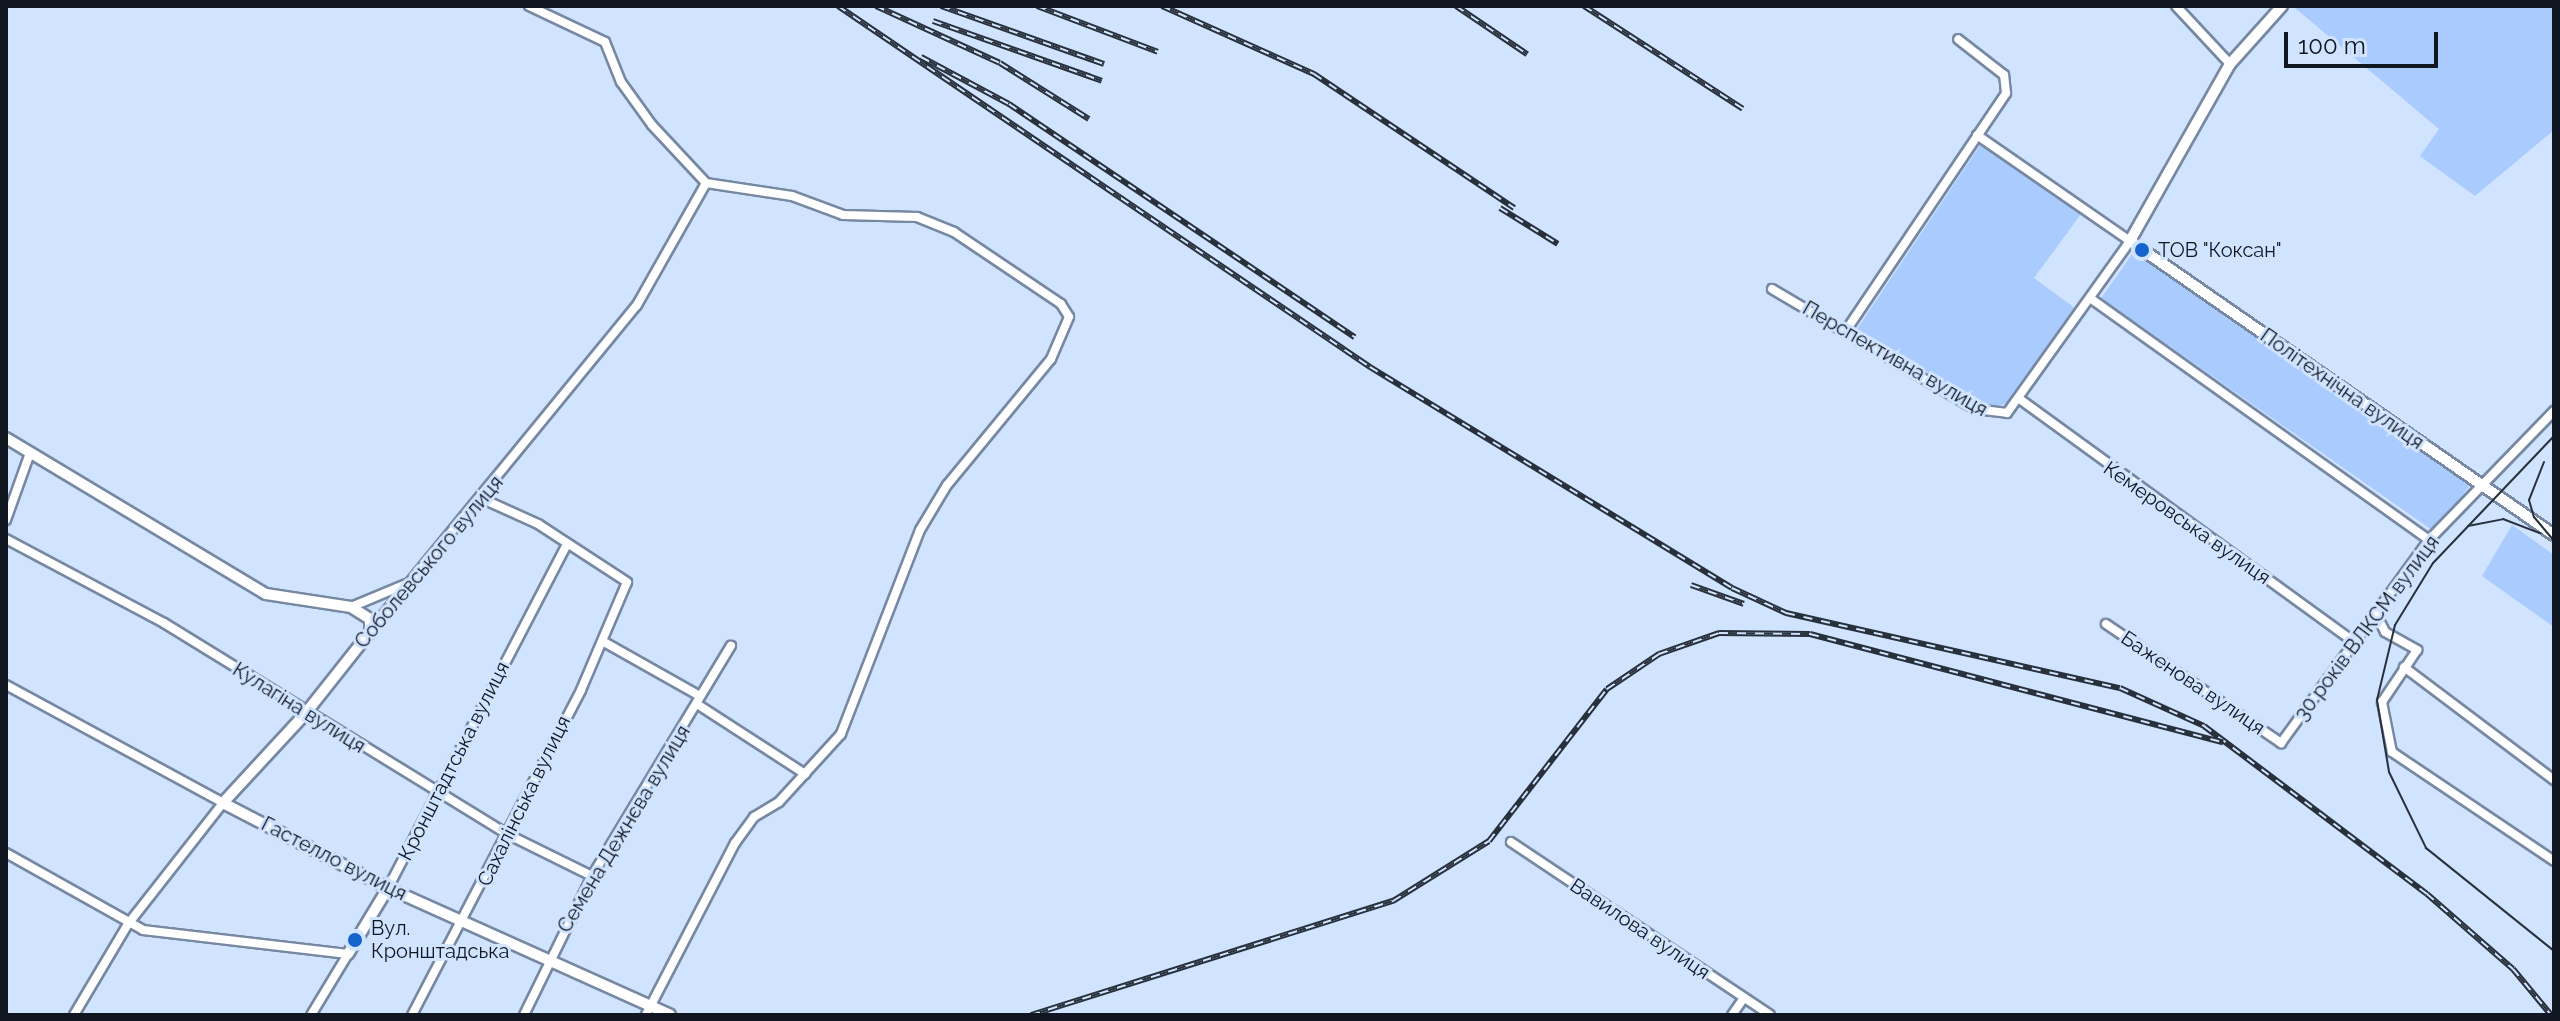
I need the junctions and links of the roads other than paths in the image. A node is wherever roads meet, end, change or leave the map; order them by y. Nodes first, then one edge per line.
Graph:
1 (529, 6) edge
2 (2176, 6) edge
3 (2282, 6) edge
4 (1958, 39) dead end
5 (2230, 64) junction
6 (1977, 135) junction
7 (706, 183) junction
8 (2130, 241) junction
9 (1772, 289) dead end
10 (2090, 298) junction
11 (1845, 332) junction
12 (2021, 400) junction
13 (2554, 411) edge
14 (6, 438) edge
15 (30, 453) junction
16 (2482, 487) junction
17 (483, 499) junction
18 (6, 520) edge
19 (2554, 535) edge
20 (6, 539) edge
21 (2429, 540) junction
22 (566, 546) junction
23 (409, 583) junction
24 (351, 607) junction
25 (2376, 614) junction
26 (2106, 624) dead end
27 (370, 632) junction
28 (604, 642) junction
29 (2356, 643) junction
30 (731, 646) dead end
31 (2404, 667) junction
32 (6, 685) edge
33 (699, 700) junction
34 (305, 714) junction
35 (2281, 743) joint
36 (805, 774) junction
37 (2554, 780) edge
38 (438, 791) junction
39 (223, 803) junction
40 (507, 834) junction
41 (1511, 842) dead end
42 (6, 853) edge
43 (2554, 861) edge
44 (592, 876) junction
45 (388, 888) junction
46 (465, 921) junction
47 (128, 924) junction
48 (348, 954) junction
49 (548, 958) junction
50 (1744, 998) junction
51 (648, 1010) edge
52 (74, 1015) edge
53 (311, 1015) edge
54 (412, 1015) edge
55 (524, 1015) edge
56 (670, 1015) edge
57 (1732, 1015) edge
58 (1770, 1015) edge

1 - 7 street
2 - 5 street
3 - 5 street, Перспективна вулиця
4 - 6 street
5 - 8 street, Перспективна вулиця
6 - 8 street
6 - 11 street
7 - 17 street, Соболевського вулиця
7 - 36 street
8 - 10 street, Перспективна вулиця
8 - 16 street, Політехнічна вулиця
9 - 11 street, Перспективна вулиця
10 - 12 street, Перспективна вулиця
10 - 21 street
11 - 12 street, Перспективна вулиця
12 - 29 street, Кемеровська вулиця
13 - 16 street, 30 років ВЛКСМ вулиця
14 - 15 street
15 - 18 street
15 - 24 street
16 - 19 street, Політехнічна вулиця
16 - 21 street, 30 років ВЛКСМ вулиця
17 - 22 street
17 - 23 street, Соболевського вулиця
20 - 34 street, Кулагіна вулиця
21 - 25 street, 30 років ВЛКСМ вулиця
22 - 28 street, Сахалінська вулиця
22 - 38 street, Кронштадтська вулиця
23 - 24 street
23 - 27 street, Соболевського вулиця
24 - 27 street
25 - 29 street, 30 років ВЛКСМ вулиця
25 - 31 street
26 - 35 street, Баженова вулиця
27 - 34 street, Соболевського вулиця
28 - 33 street
28 - 40 street, Сахалінська вулиця
29 - 35 street, 30 років ВЛКСМ вулиця
30 - 33 street, Семена Дежнєва вулиця
31 - 37 street
31 - 43 street
32 - 39 street, Гастелло вулиця
33 - 36 street
33 - 44 street, Семена Дежнєва вулиця
34 - 38 street, Кулагіна вулиця
34 - 39 street, Соболевського вулиця
36 - 51 street
38 - 40 street, Кулагіна вулиця
38 - 45 street, Кронштадтська вулиця
39 - 45 street, Гастелло вулиця
39 - 47 street, Соболевського вулиця
40 - 44 street, Кулагіна вулиця
40 - 46 street, Сахалінська вулиця
41 - 50 street, Вавилова вулиця
42 - 47 street
44 - 49 street, Семена Дежнєва вулиця
45 - 46 street, Гастелло вулиця
45 - 48 street, Кронштадтська вулиця
46 - 49 street, Гастелло вулиця
46 - 54 street, Сахалінська вулиця
47 - 48 street
47 - 52 street, Соболевського вулиця
48 - 53 street, Кронштадтська вулиця
49 - 51 street, Гастелло вулиця
49 - 55 street, Семена Дежнєва вулиця
50 - 57 street
50 - 58 street, Вавилова вулиця
51 - 56 street, Гастелло вулиця

